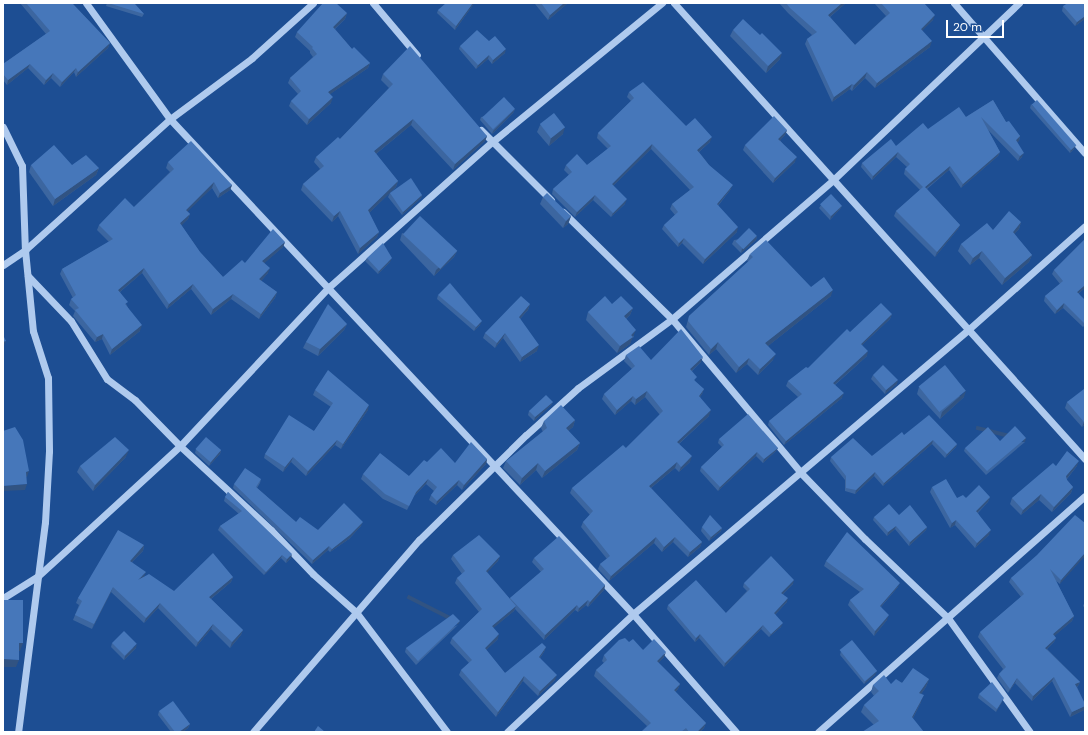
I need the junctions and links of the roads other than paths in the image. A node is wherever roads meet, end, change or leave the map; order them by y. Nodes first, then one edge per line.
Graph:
1 (86, 3) edge
2 (313, 3) edge
3 (374, 3) edge
4 (662, 3) edge
5 (674, 3) edge
6 (954, 3) edge
7 (1019, 3) edge
8 (983, 35) junction
9 (425, 63) edge
10 (170, 119) junction
11 (476, 124) edge
12 (3, 127) edge
13 (492, 142) junction
14 (1085, 153) edge
15 (833, 180) junction
16 (1085, 226) edge
17 (25, 250) junction
18 (3, 265) edge
19 (28, 276) junction
20 (329, 287) junction
21 (672, 318) junction
22 (969, 329) junction
23 (180, 446) junction
24 (1085, 459) edge
25 (494, 466) junction
26 (801, 473) junction
27 (1085, 496) edge
28 (37, 577) junction
29 (3, 598) edge
30 (356, 612) junction
31 (632, 614) junction
32 (948, 618) junction
33 (18, 732) edge
34 (253, 732) edge
35 (447, 732) edge
36 (507, 732) edge
37 (736, 732) edge
38 (818, 732) edge
39 (1030, 732) edge

1 - 10 street
2 - 10 street
3 - 9 street
4 - 13 street
5 - 15 street
6 - 8 street
7 - 8 street
8 - 14 street
8 - 15 street
10 - 17 street
10 - 20 street
11 - 13 street
12 - 17 street
13 - 20 street
13 - 21 street
15 - 21 street
15 - 22 street
16 - 22 street
17 - 18 street
17 - 19 street
19 - 23 street
19 - 28 street
20 - 23 street
20 - 25 street
21 - 25 street
21 - 26 street
22 - 24 street
22 - 26 street
23 - 28 street
23 - 30 street
25 - 30 street
25 - 31 street
26 - 31 street
26 - 32 street
27 - 32 street
28 - 29 street
28 - 33 street
30 - 34 street
30 - 35 street
31 - 36 street
31 - 37 street
32 - 38 street
32 - 39 street

